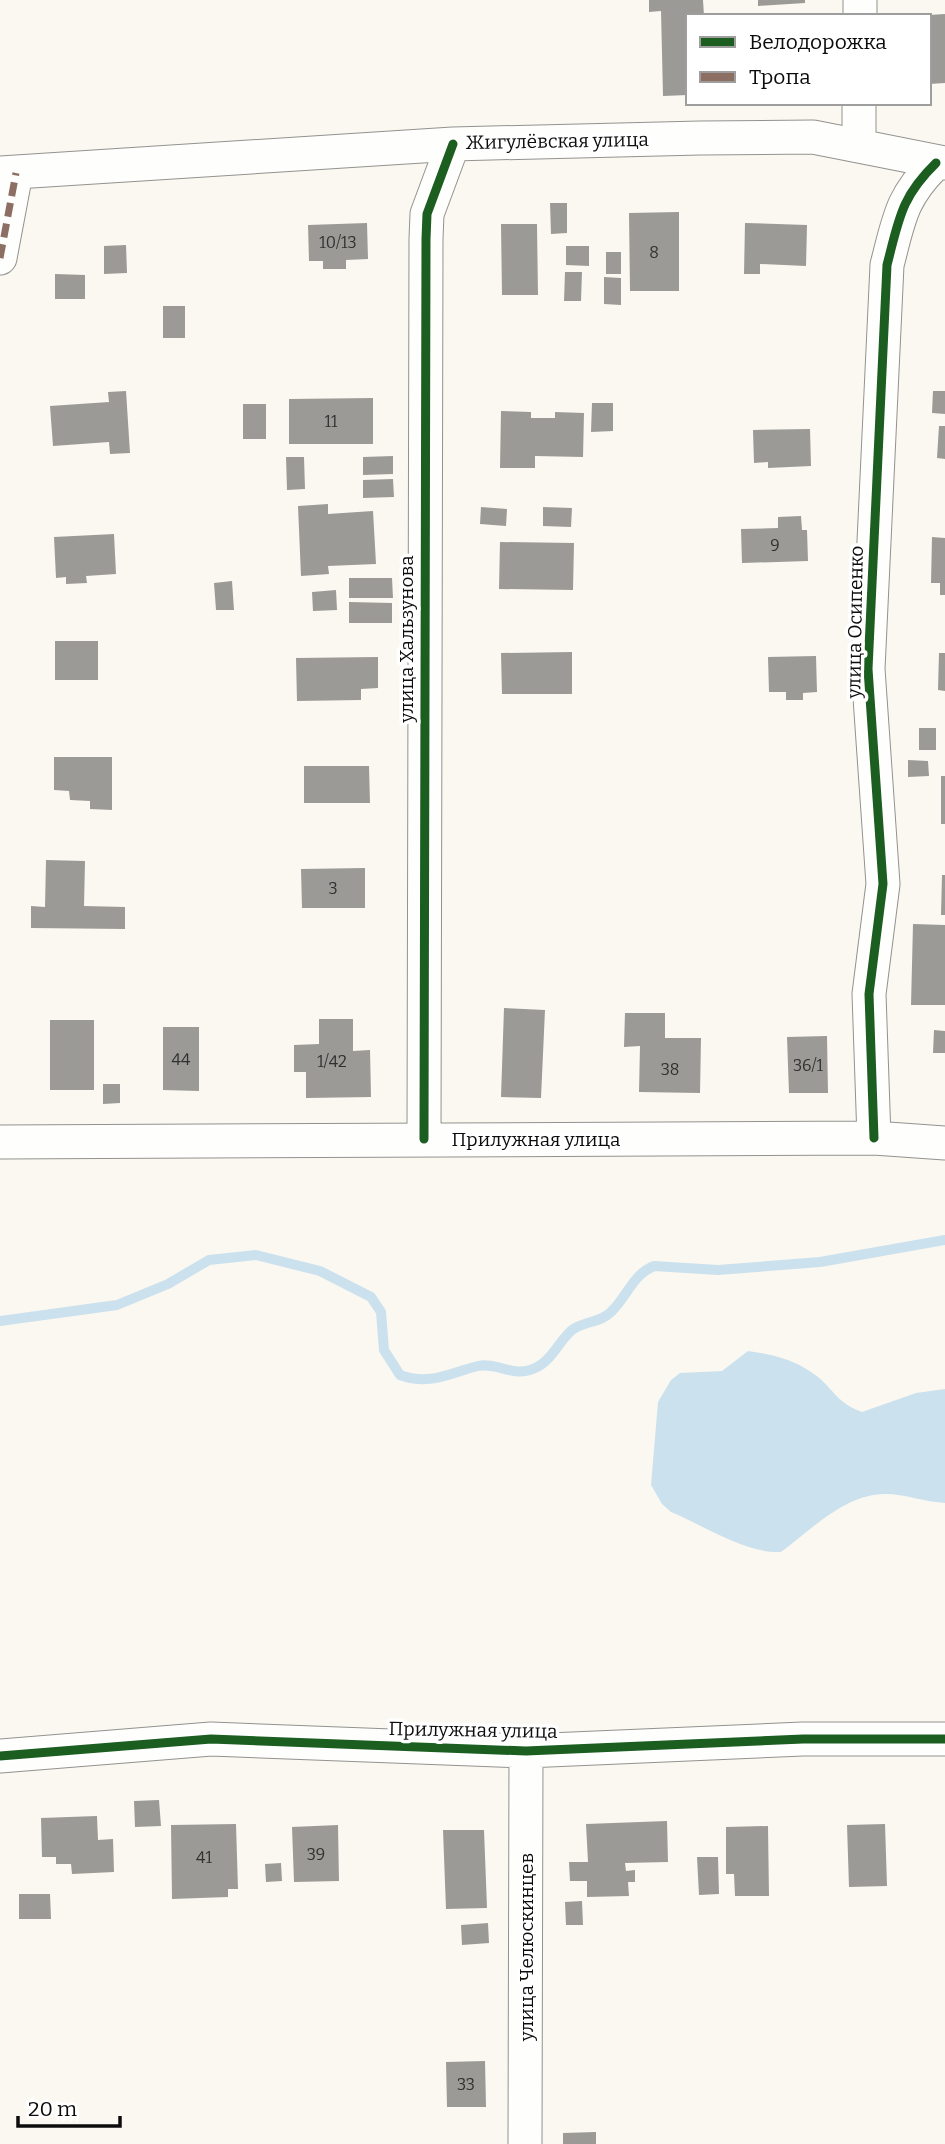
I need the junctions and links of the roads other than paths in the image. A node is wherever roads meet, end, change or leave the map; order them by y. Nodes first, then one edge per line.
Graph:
1 (859, 105) edge
2 (453, 144) junction
3 (859, 145) junction
4 (941, 163) edge
5 (8, 173) edge
6 (0, 258) edge
7 (874, 1138) junction
8 (424, 1139) junction
9 (0, 1143) edge
10 (945, 1143) edge
11 (945, 1739) edge
12 (526, 1751) junction
13 (0, 1756) edge
14 (525, 2144) edge

1 - 3 street
2 - 3 street, Жигулёвская улица
2 - 5 street, Жигулёвская улица
2 - 8 street, улица Хальзунова
3 - 4 street, Жигулёвская улица
4 - 7 street, улица Осипенко
5 - 6 street
7 - 8 street, Прилужная улица
7 - 10 street, Прилужная улица
8 - 9 street, Прилужная улица
11 - 12 street, Прилужная улица
12 - 13 street, Прилужная улица
12 - 14 street, улица Челюскинцев

